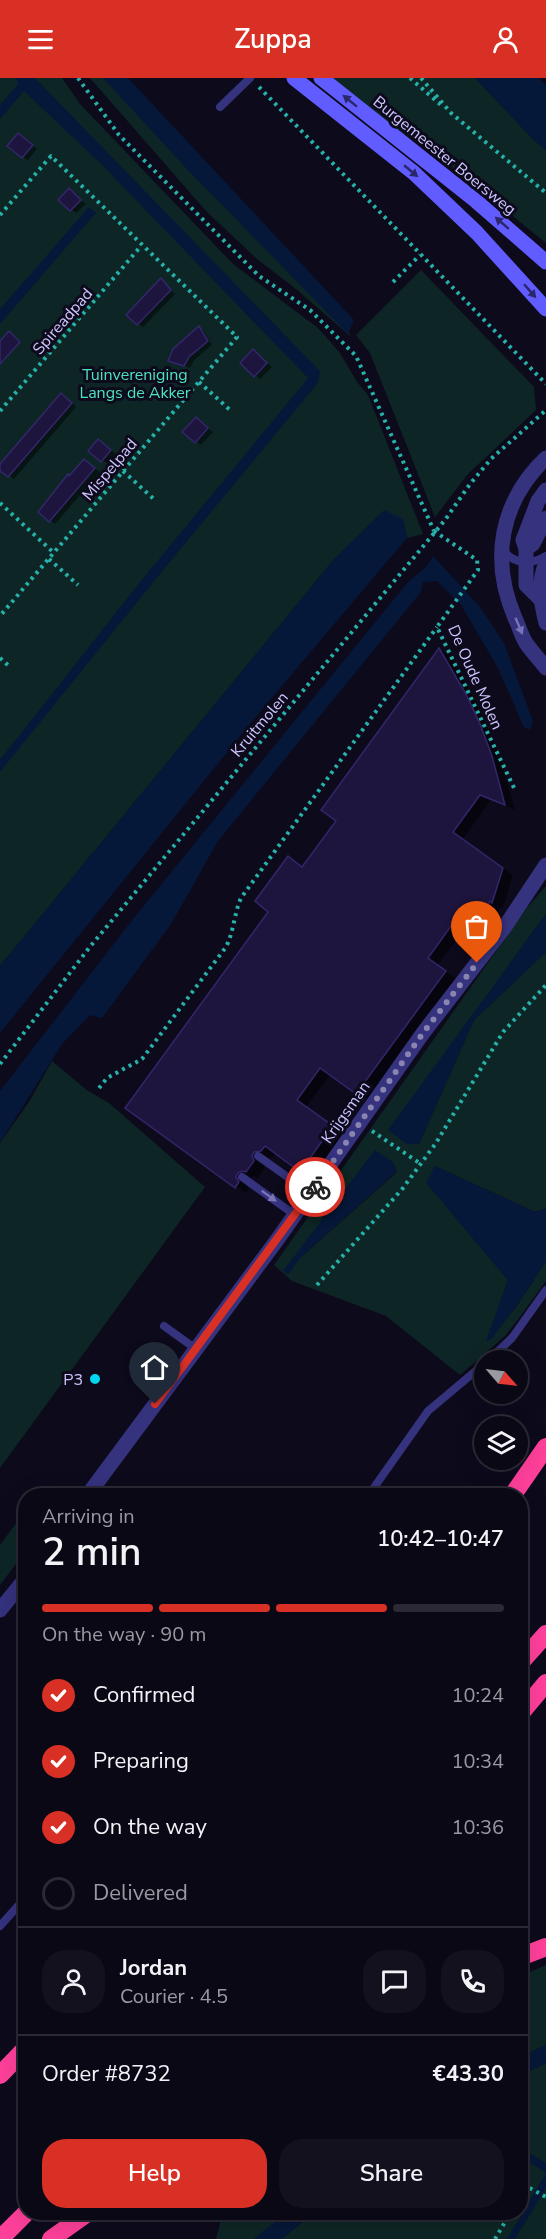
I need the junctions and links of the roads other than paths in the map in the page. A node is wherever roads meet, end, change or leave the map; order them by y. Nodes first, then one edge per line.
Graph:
1 (250, 78) edge
2 (294, 78) edge
3 (321, 78) edge
4 (220, 107) dead end
5 (546, 262) edge
6 (546, 309) edge
7 (546, 458) edge
8 (546, 490) edge
9 (522, 512) junction
10 (546, 518) edge
11 (502, 549) junction
12 (526, 556) junction
13 (546, 556) edge
14 (546, 563) edge
15 (540, 599) junction
16 (546, 623) edge
17 (546, 668) edge
18 (546, 865) edge
19 (258, 1156) dead end
20 (243, 1177) dead end
21 (310, 1193) junction
22 (295, 1215) junction
23 (546, 1290) edge
24 (164, 1326) dead end
25 (196, 1349) junction
26 (499, 1350) edge
27 (474, 1372) edge
28 (546, 1447) edge
29 (93, 1488) edge
30 (374, 1488) edge
31 (518, 1488) edge
32 (18, 1588) edge
33 (0, 1610) edge
34 (546, 1634) edge
35 (528, 1654) edge
36 (546, 1683) edge
37 (528, 1704) edge
38 (18, 1906) edge
39 (0, 1926) edge
40 (546, 1947) edge
41 (528, 1954) edge
42 (18, 2056) edge
43 (0, 2075) edge
44 (19, 2220) edge
45 (67, 2220) edge
46 (77, 2220) edge
47 (0, 2239) edge
48 (50, 2239) edge

1 - 4 lane
2 -> 6 street, Burgemeester Boersweg
5 -> 3 street, Burgemeester Boersweg
7 - 9 street
8 - 9 street
9 - 11 street
9 - 12 street
10 - 12 street
11 - 12 lane
11 -> 17 street
12 - 13 lane
12 - 15 street
14 - 15 street
15 - 16 street
18 - 21 street, Krijgsman
19 - 21 lane
20 -> 22 lane
21 - 22 street, Krijgsman
22 - 25 street, Krijgsman
23 - 26 lane
24 - 25 lane
25 - 29 street, Krijgsman
27 - 30 lane
28 - 31 highway
32 - 33 street
34 - 35 highway
36 - 37 highway
38 - 39 lane
40 - 41 highway
42 - 43 highway
44 - 47 highway
45 - 48 highway
46 - 48 highway

